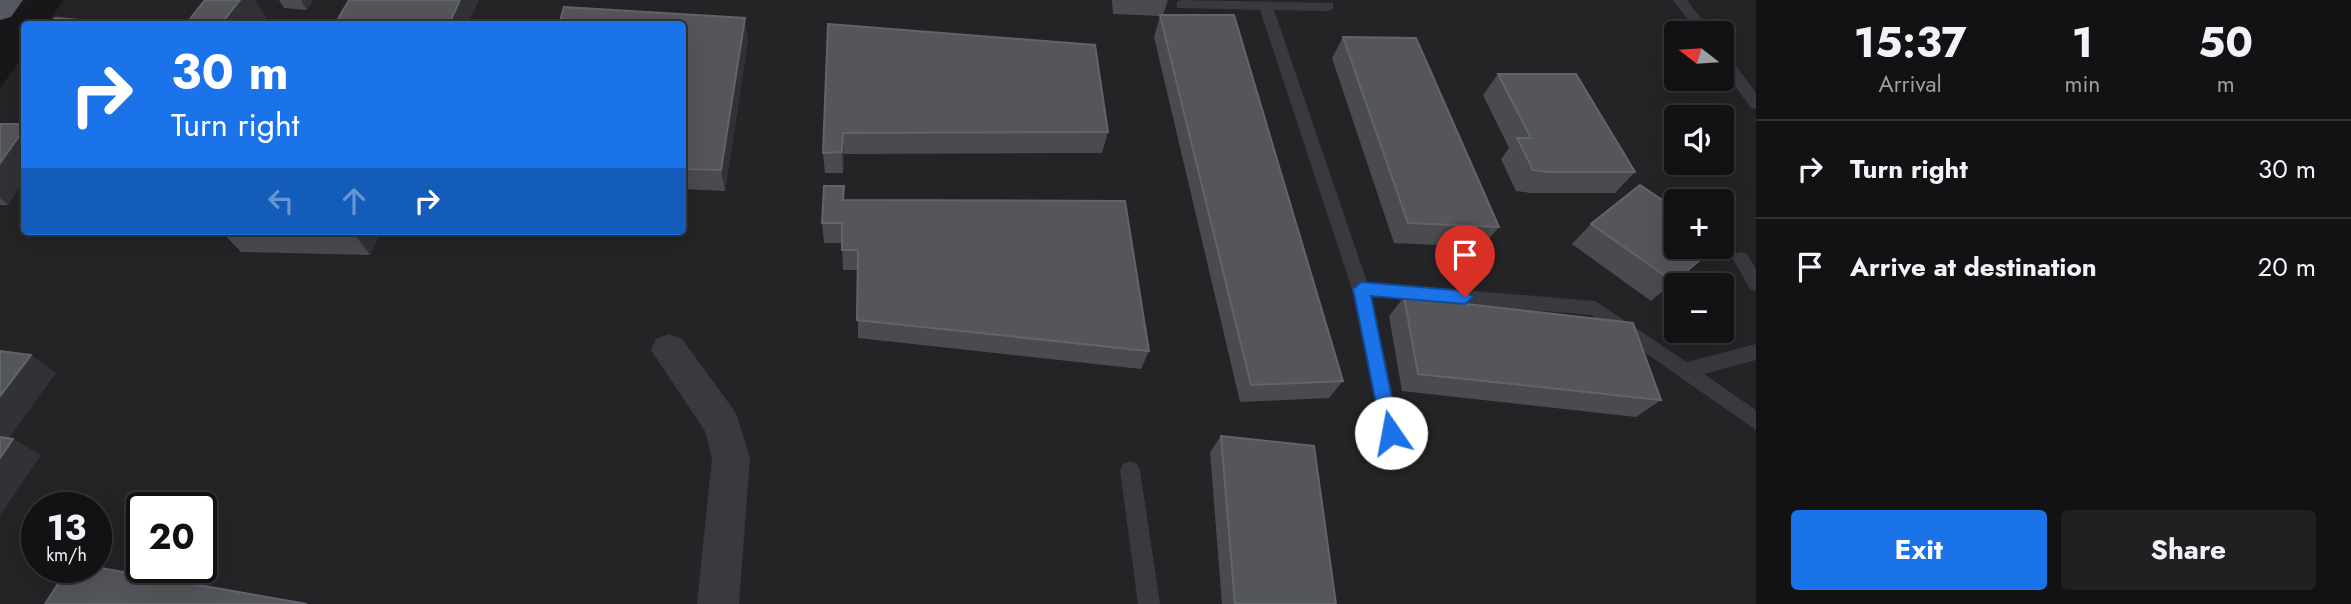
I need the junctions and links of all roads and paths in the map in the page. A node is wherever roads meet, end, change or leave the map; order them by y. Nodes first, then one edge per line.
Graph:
1 (8, 0) edge
2 (1680, 0) edge
3 (1182, 5) dead end
4 (1265, 5) junction
5 (1328, 6) dead end
6 (0, 10) edge
7 (1696, 21) edge
8 (1734, 74) edge
9 (1756, 104) edge
10 (1741, 260) dead end
11 (1756, 284) edge
12 (1361, 289) junction
13 (669, 350) dead end
14 (1756, 352) edge
15 (1685, 371) junction
16 (1756, 421) edge
17 (1391, 433) dead end
18 (1130, 470) dead end
19 (718, 604) edge
20 (1149, 604) edge

1 - 6 main road
2 - 7 lane
3 - 4 lane
4 - 5 lane
4 - 12 lane
8 - 9 lane
10 - 11 lane
12 - 15 lane
12 - 17 lane
13 - 19 street
14 - 15 lane
15 - 16 lane
18 - 20 lane

